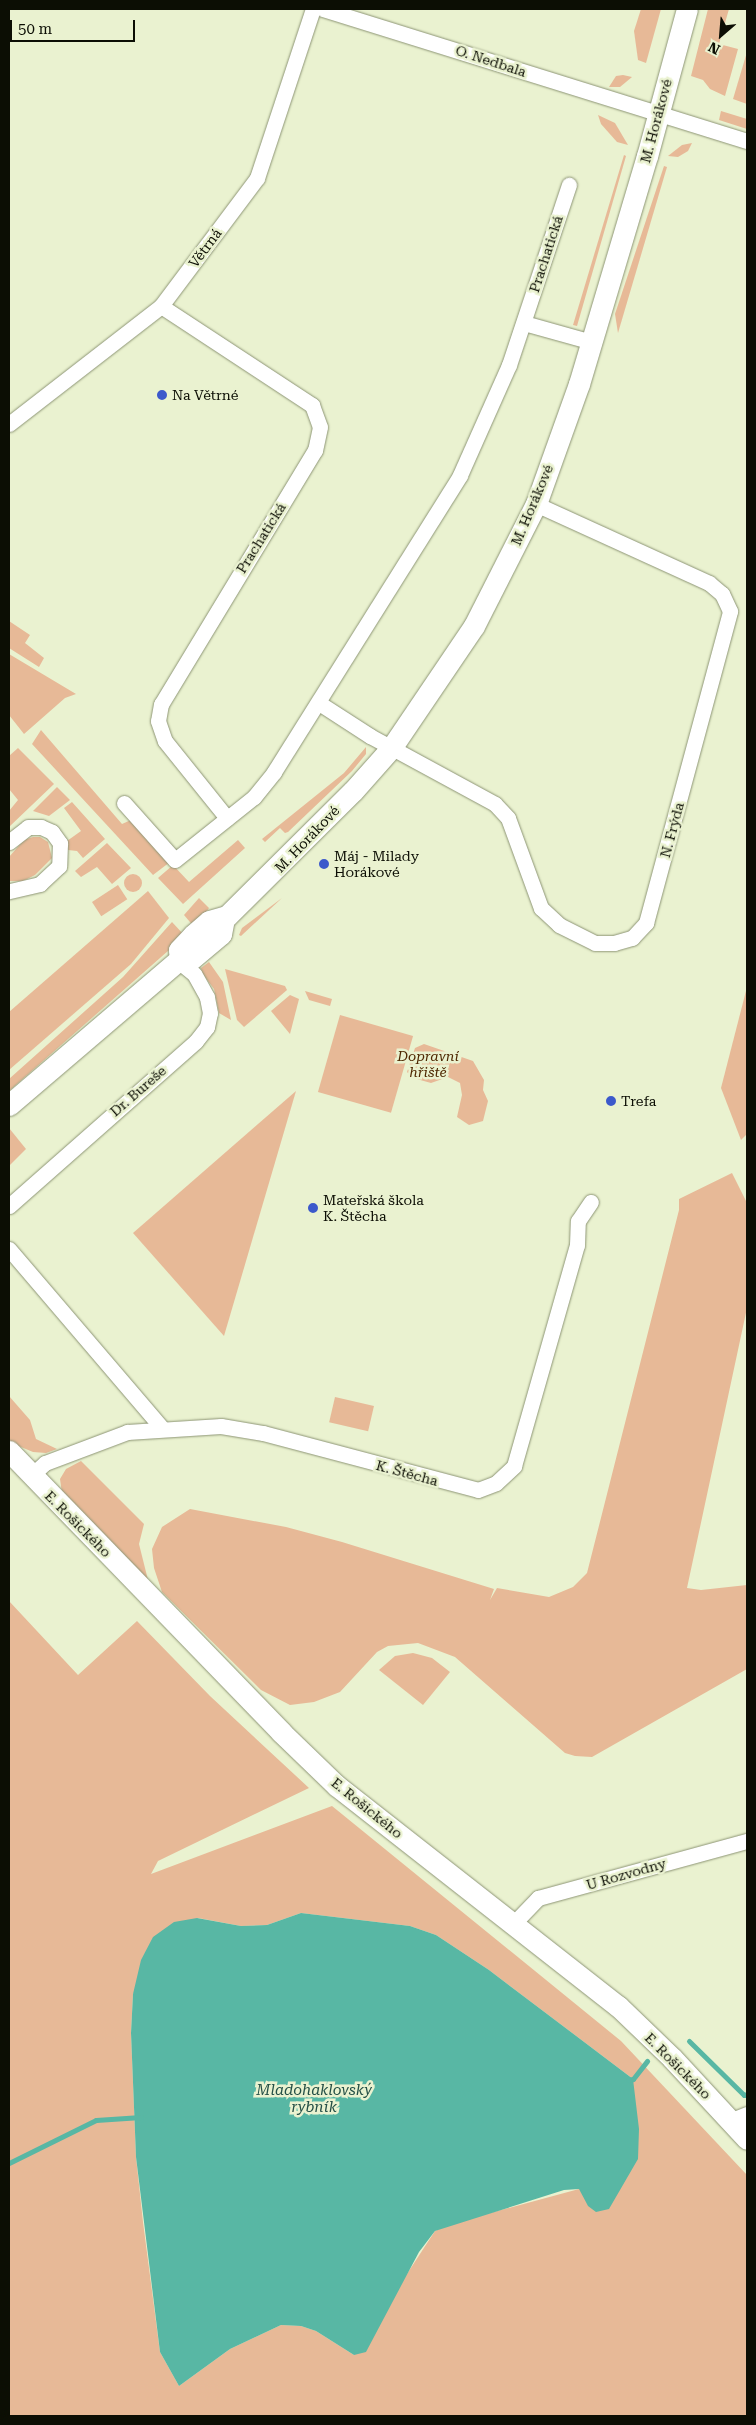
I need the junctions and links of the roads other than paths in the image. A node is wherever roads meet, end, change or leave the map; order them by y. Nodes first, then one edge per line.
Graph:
1 (313, 9) edge
2 (323, 9) edge
3 (687, 9) edge
4 (659, 113) junction
5 (747, 141) edge
6 (569, 185) dead end
7 (161, 306) junction
8 (524, 323) junction
9 (592, 342) junction
10 (9, 424) edge
11 (536, 504) junction
12 (319, 702) junction
13 (392, 747) junction
14 (124, 803) dead end
15 (227, 818) junction
16 (9, 842) edge
17 (9, 891) edge
18 (179, 960) junction
19 (9, 1105) edge
20 (591, 1202) dead end
21 (9, 1206) edge
22 (9, 1249) edge
23 (162, 1428) junction
24 (9, 1451) edge
25 (31, 1476) junction
26 (747, 1841) edge
27 (514, 1923) junction
28 (739, 2117) edge
29 (747, 2139) edge

1 - 7 street, Větrná
2 - 4 street, O. Nedbala
3 - 4 street, M. Horákové
4 - 5 street, O. Nedbala
4 - 9 street, M. Horákové
6 - 8 street, Prachatická
7 - 10 street, Větrná
7 - 15 street, Prachatická
8 - 9 street
8 - 12 street, Prachatická
9 - 11 street, M. Horákové
11 - 13 street, M. Horákové
11 - 13 street, N. Frýda
12 - 13 street
12 - 15 street, Prachatická
13 - 18 street, M. Horákové
14 - 15 street, Prachatická
16 - 17 street
18 - 19 street, M. Horákové
18 - 21 street, Dr. Bureše
20 - 23 street, K. Štěcha
22 - 23 street
23 - 25 street, K. Štěcha
24 - 25 street, E. Rošického
25 - 27 street, E. Rošického
26 - 27 street, U Rozvodny
27 - 28 street, E. Rošického
28 - 29 street, E. Rošického

